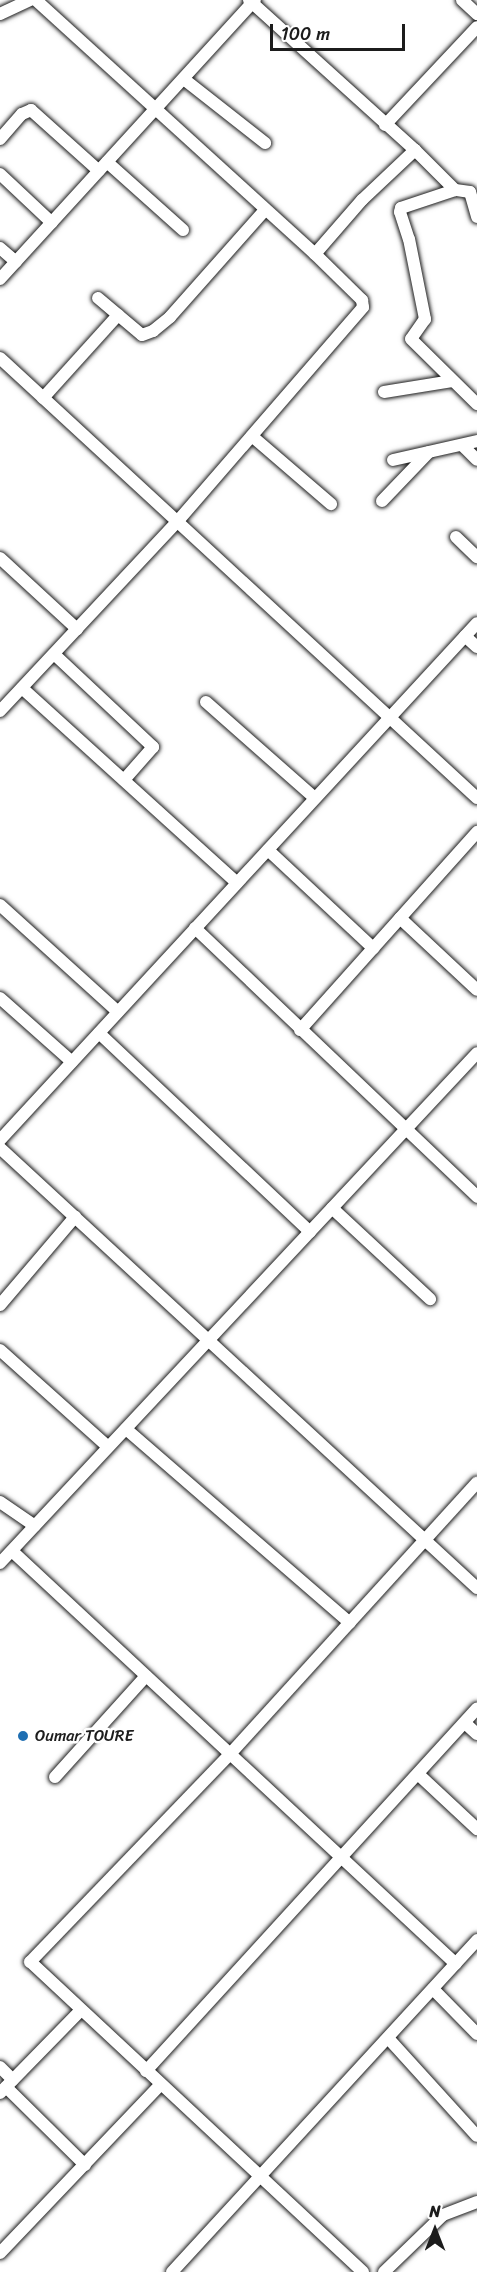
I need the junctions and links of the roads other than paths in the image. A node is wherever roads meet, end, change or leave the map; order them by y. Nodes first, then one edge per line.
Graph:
1 (30, 0) edge
2 (36, 0) edge
3 (462, 0) edge
4 (252, 1) edge
5 (0, 14) edge
6 (477, 14) edge
7 (477, 27) edge
8 (184, 80) junction
9 (155, 110) junction
10 (385, 125) junction
11 (0, 139) edge
12 (265, 142) dead end
13 (415, 150) junction
14 (103, 167) junction
15 (0, 174) edge
16 (473, 188) edge
17 (455, 190) junction
18 (265, 210) junction
19 (477, 217) edge
20 (52, 223) junction
21 (183, 230) dead end
22 (0, 248) edge
23 (315, 254) junction
24 (16, 262) junction
25 (0, 279) edge
26 (98, 298) dead end
27 (118, 315) junction
28 (0, 358) edge
29 (452, 381) junction
30 (384, 392) dead end
31 (43, 398) junction
32 (477, 404) edge
33 (253, 437) junction
34 (477, 441) edge
35 (462, 444) junction
36 (430, 452) junction
37 (393, 460) dead end
38 (477, 460) edge
39 (382, 501) dead end
40 (330, 504) dead end
41 (177, 522) junction
42 (456, 537) dead end
43 (477, 557) edge
44 (0, 558) edge
45 (477, 623) edge
46 (77, 629) junction
47 (465, 636) junction
48 (477, 647) edge
49 (54, 654) junction
50 (22, 688) junction
51 (206, 702) dead end
52 (0, 711) edge
53 (390, 718) junction
54 (124, 780) junction
55 (315, 798) junction
56 (477, 798) edge
57 (477, 832) edge
58 (268, 850) junction
59 (237, 883) junction
60 (0, 905) edge
61 (400, 918) junction
62 (195, 928) junction
63 (373, 948) junction
64 (477, 990) edge
65 (0, 998) edge
66 (118, 1012) junction
67 (300, 1029) junction
68 (99, 1033) junction
69 (477, 1053) edge
70 (72, 1062) junction
71 (405, 1131) junction
72 (0, 1140) edge
73 (0, 1148) edge
74 (477, 1197) edge
75 (332, 1208) junction
76 (75, 1217) junction
77 (310, 1232) junction
78 (430, 1299) dead end
79 (0, 1305) edge
80 (209, 1340) junction
81 (0, 1350) edge
82 (126, 1429) junction
83 (108, 1447) junction
84 (476, 1485) edge
85 (0, 1502) edge
86 (35, 1526) junction
87 (426, 1540) junction
88 (12, 1551) junction
89 (0, 1563) edge
90 (477, 1588) edge
91 (350, 1623) junction
92 (146, 1676) junction
93 (477, 1709) edge
94 (465, 1723) junction
95 (477, 1734) edge
96 (230, 1754) junction
97 (418, 1774) junction
98 (55, 1777) dead end
99 (477, 1829) edge
100 (342, 1857) junction
101 (477, 1940) edge
102 (456, 1964) junction
103 (433, 1989) junction
104 (81, 2010) junction
105 (477, 2034) edge
106 (388, 2038) junction
107 (0, 2067) edge
108 (146, 2071) junction
109 (161, 2084) junction
110 (6, 2087) edge
111 (477, 2136) edge
112 (85, 2165) junction
113 (260, 2176) junction
114 (477, 2202) edge
115 (0, 2253) edge
116 (172, 2272) edge
117 (363, 2272) edge
118 (384, 2272) edge

1 - 5 street
2 - 9 street
3 - 6 street
4 - 8 street
4 - 10 street
7 - 10 street
8 - 9 street
8 - 12 street
9 - 14 street
9 - 18 street
10 - 13 street
11 - 14 street
13 - 17 street
13 - 23 street
14 - 20 street
14 - 21 street
15 - 20 street
16 - 17 street
16 - 19 street
17 - 29 street
18 - 23 street
18 - 27 street
20 - 24 street
22 - 24 street
23 - 33 street
24 - 25 street
26 - 27 street
27 - 31 street
28 - 31 street
29 - 30 street
29 - 32 street
31 - 41 street
33 - 40 street
33 - 41 street
34 - 35 street
35 - 36 street
35 - 38 street
36 - 37 street
36 - 39 street
41 - 46 street
41 - 53 street
42 - 43 street
44 - 46 street
45 - 47 street
46 - 49 street
47 - 48 street
47 - 53 street
49 - 50 street
49 - 54 street
50 - 52 street
50 - 54 street
51 - 55 street
53 - 55 street
53 - 56 street
54 - 59 street
55 - 58 street
57 - 61 street
58 - 59 street
58 - 63 street
59 - 62 street
60 - 66 street
61 - 63 street
61 - 64 street
62 - 66 street
62 - 67 street
63 - 67 street
65 - 70 street
66 - 68 street
67 - 71 street
68 - 70 street
68 - 77 street
69 - 71 street
70 - 72 street
71 - 74 street
71 - 75 street
73 - 76 street
75 - 77 street
75 - 78 street
76 - 79 street
76 - 80 street
77 - 80 street
80 - 82 street
80 - 87 street
81 - 83 street
82 - 83 street
82 - 91 street
83 - 86 street
84 - 87 street
85 - 86 street
86 - 88 street
87 - 90 street
87 - 91 street
88 - 89 street
88 - 92 street
91 - 96 street
92 - 96 street
92 - 98 street
93 - 94 street
94 - 95 street
94 - 97 street
96 - 100 street
96 - 104 street
97 - 99 street
97 - 100 street
100 - 102 street
100 - 108 street
101 - 102 street
102 - 103 street
103 - 105 street
103 - 106 street
104 - 108 street
104 - 110 street
106 - 111 street
106 - 113 street
107 - 110 street
108 - 109 street
109 - 112 street
109 - 113 street
110 - 112 street
112 - 115 street
113 - 116 street
113 - 117 street
114 - 118 street

